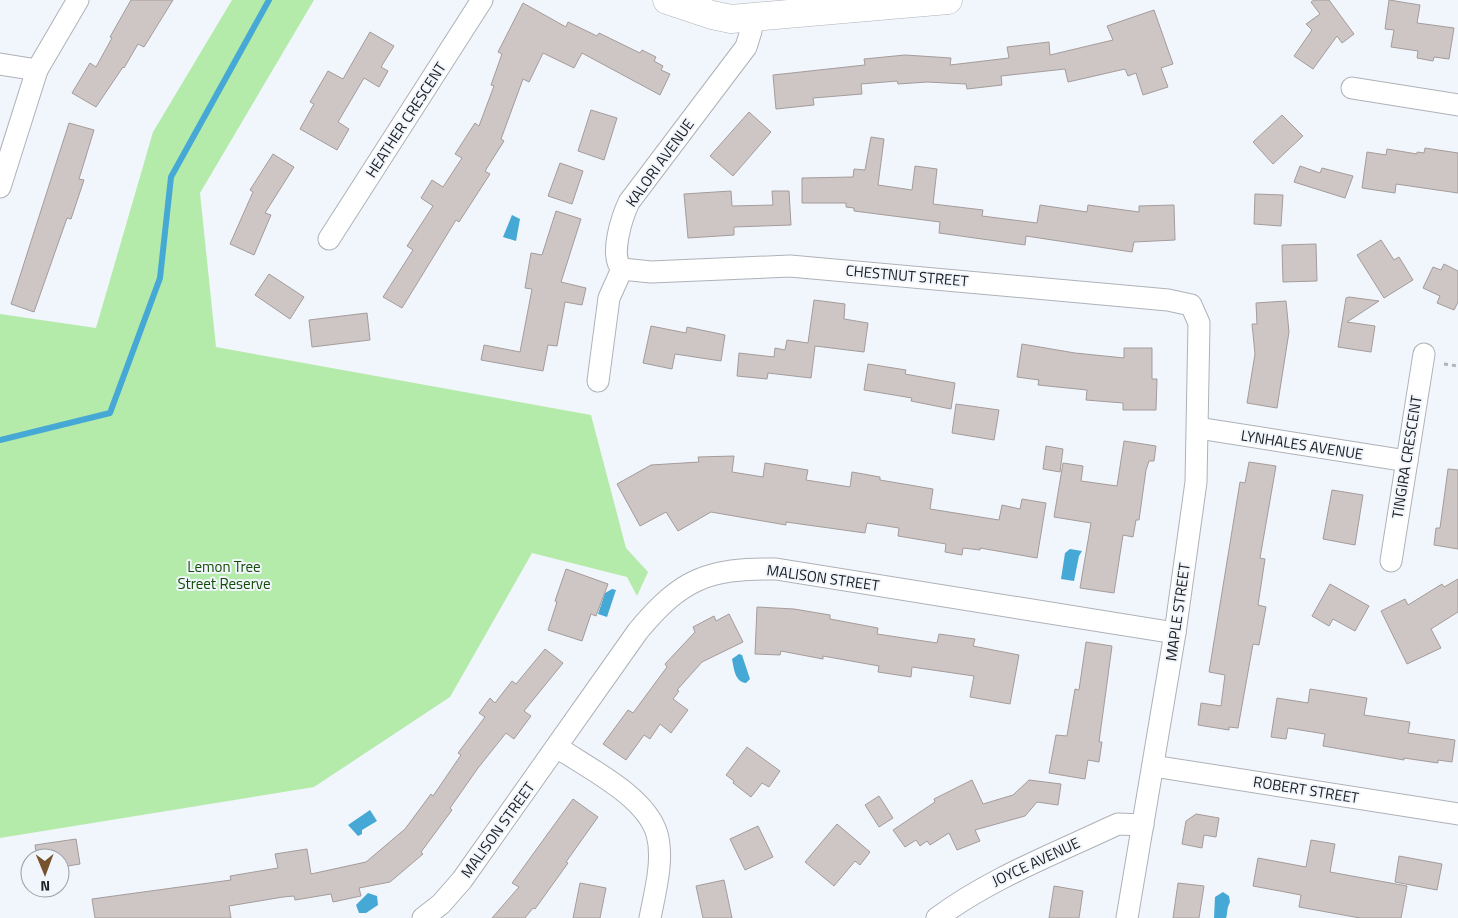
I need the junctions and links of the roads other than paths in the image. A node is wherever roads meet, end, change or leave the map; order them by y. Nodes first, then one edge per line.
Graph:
1 (78, 0) edge
2 (482, 0) edge
3 (667, 0) edge
4 (948, 0) edge
5 (750, 18) junction
6 (0, 64) edge
7 (38, 70) junction
8 (1352, 88) dead end
9 (1458, 105) edge
10 (0, 187) edge
11 (329, 240) dead end
12 (622, 269) junction
13 (1191, 305) joint
14 (1424, 354) dead end
15 (598, 381) dead end
16 (1198, 428) junction
17 (1406, 461) junction
18 (1391, 561) dead end
19 (1175, 632) junction
20 (557, 748) junction
21 (1154, 766) junction
22 (1458, 814) edge
23 (1142, 826) junction
24 (423, 918) edge
25 (650, 918) edge
26 (937, 918) edge
27 (1127, 918) edge

1 - 7 street
2 - 11 street, HEATHER CRESCENT
3 - 5 street
4 - 5 street
5 - 12 street, KALORI AVENUE
6 - 7 street
7 - 10 street
8 - 9 street
12 - 13 street, CHESTNUT STREET
12 - 15 street
13 - 16 street, MAPLE STREET
14 - 17 street, TINGIRA CRESCENT
16 - 17 street, LYNHALES AVENUE
16 - 19 street, MAPLE STREET
17 - 18 street, TINGIRA CRESCENT
19 - 20 street, MALISON STREET
19 - 21 street, MAPLE STREET
20 - 24 street, MALISON STREET
20 - 25 street
21 - 22 street, ROBERT STREET
21 - 23 street, MAPLE STREET
23 - 26 street, JOYCE AVENUE
23 - 27 street, MAPLE STREET

